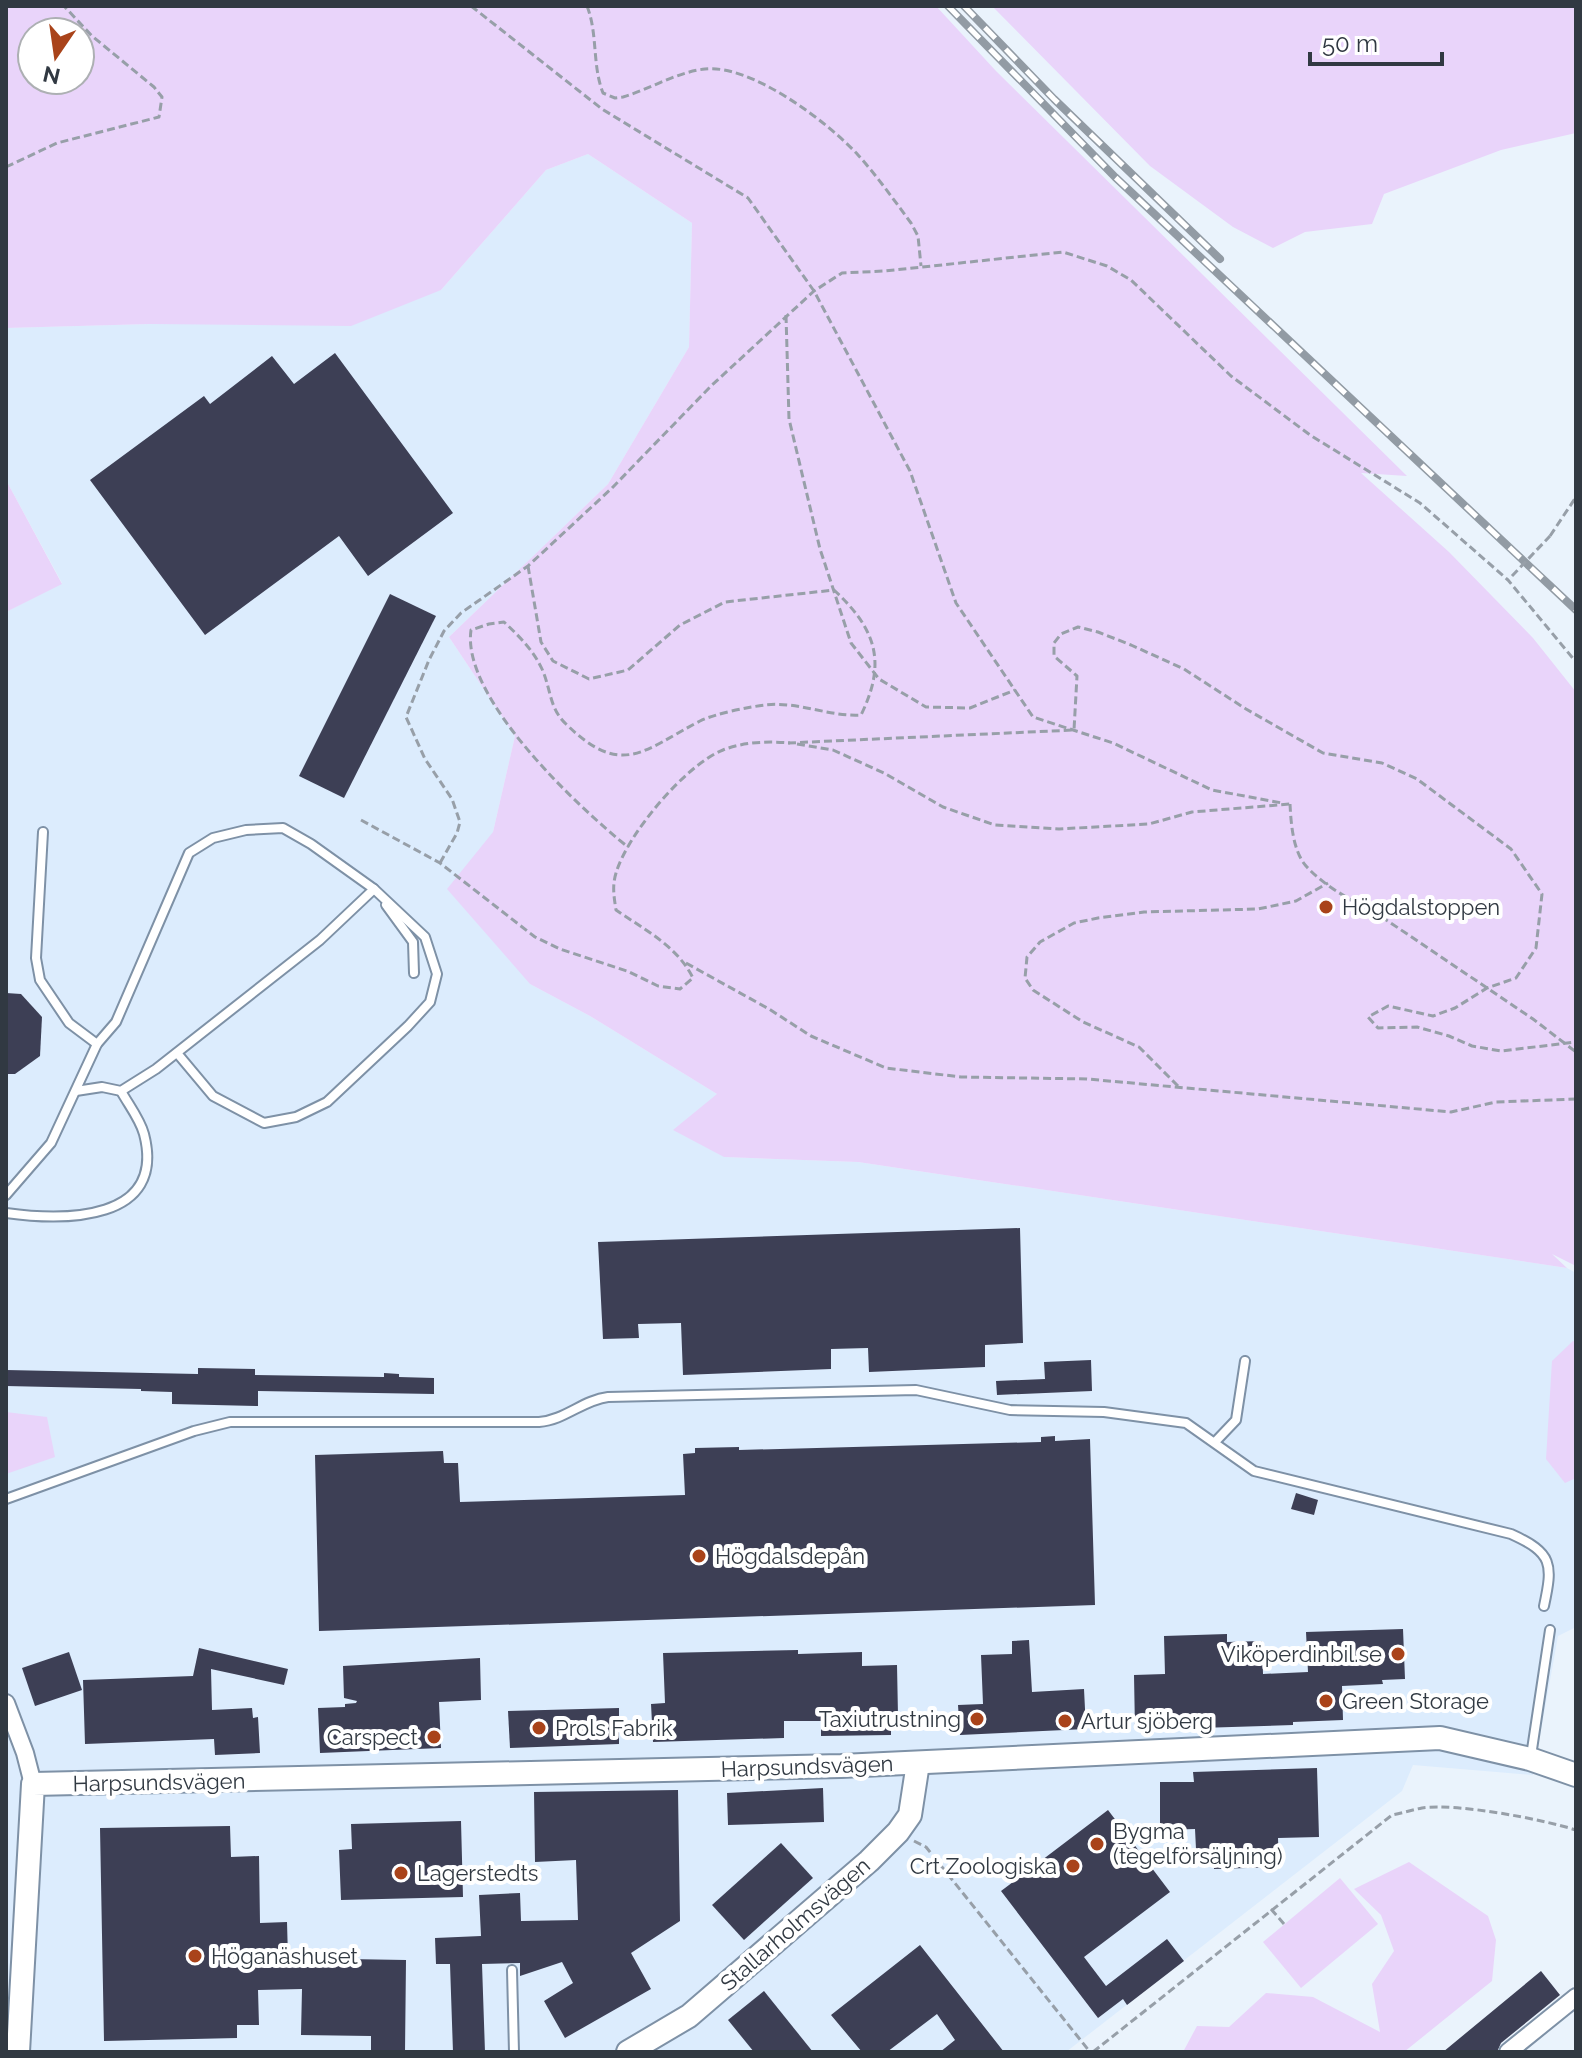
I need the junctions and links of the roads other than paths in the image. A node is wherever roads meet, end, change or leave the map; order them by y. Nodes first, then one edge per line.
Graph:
1 (43, 832) dead end
2 (374, 889) junction
3 (414, 973) dead end
4 (97, 1044) junction
5 (177, 1053) junction
6 (76, 1091) junction
7 (121, 1091) junction
8 (6, 1195) edge
9 (6, 1213) edge
10 (1245, 1361) dead end
11 (1215, 1442) junction
12 (6, 1499) edge
13 (1544, 1606) dead end
14 (1550, 1630) dead end
15 (6, 1703) edge
16 (1530, 1759) junction
17 (918, 1763) junction
18 (1576, 1775) edge
19 (33, 1784) junction
20 (512, 1970) dead end
21 (1576, 1997) edge
22 (18, 2052) edge
23 (514, 2052) edge
24 (628, 2052) edge
25 (1508, 2052) edge

1 - 4 lane
2 - 3 lane
2 - 4 lane
2 - 5 lane
2 - 5 lane
4 - 6 lane
5 - 7 lane
6 - 7 lane
6 - 8 lane
7 - 9 lane
10 - 11 lane
11 - 12 lane
11 - 13 lane
14 - 16 lane
15 - 19 street
16 - 17 street, Harpsundsvägen
16 - 18 street, Harpsundsvägen
17 - 19 street, Harpsundsvägen
17 - 24 street, Stallarholmsvägen
19 - 22 street
20 - 23 lane
21 - 25 street

